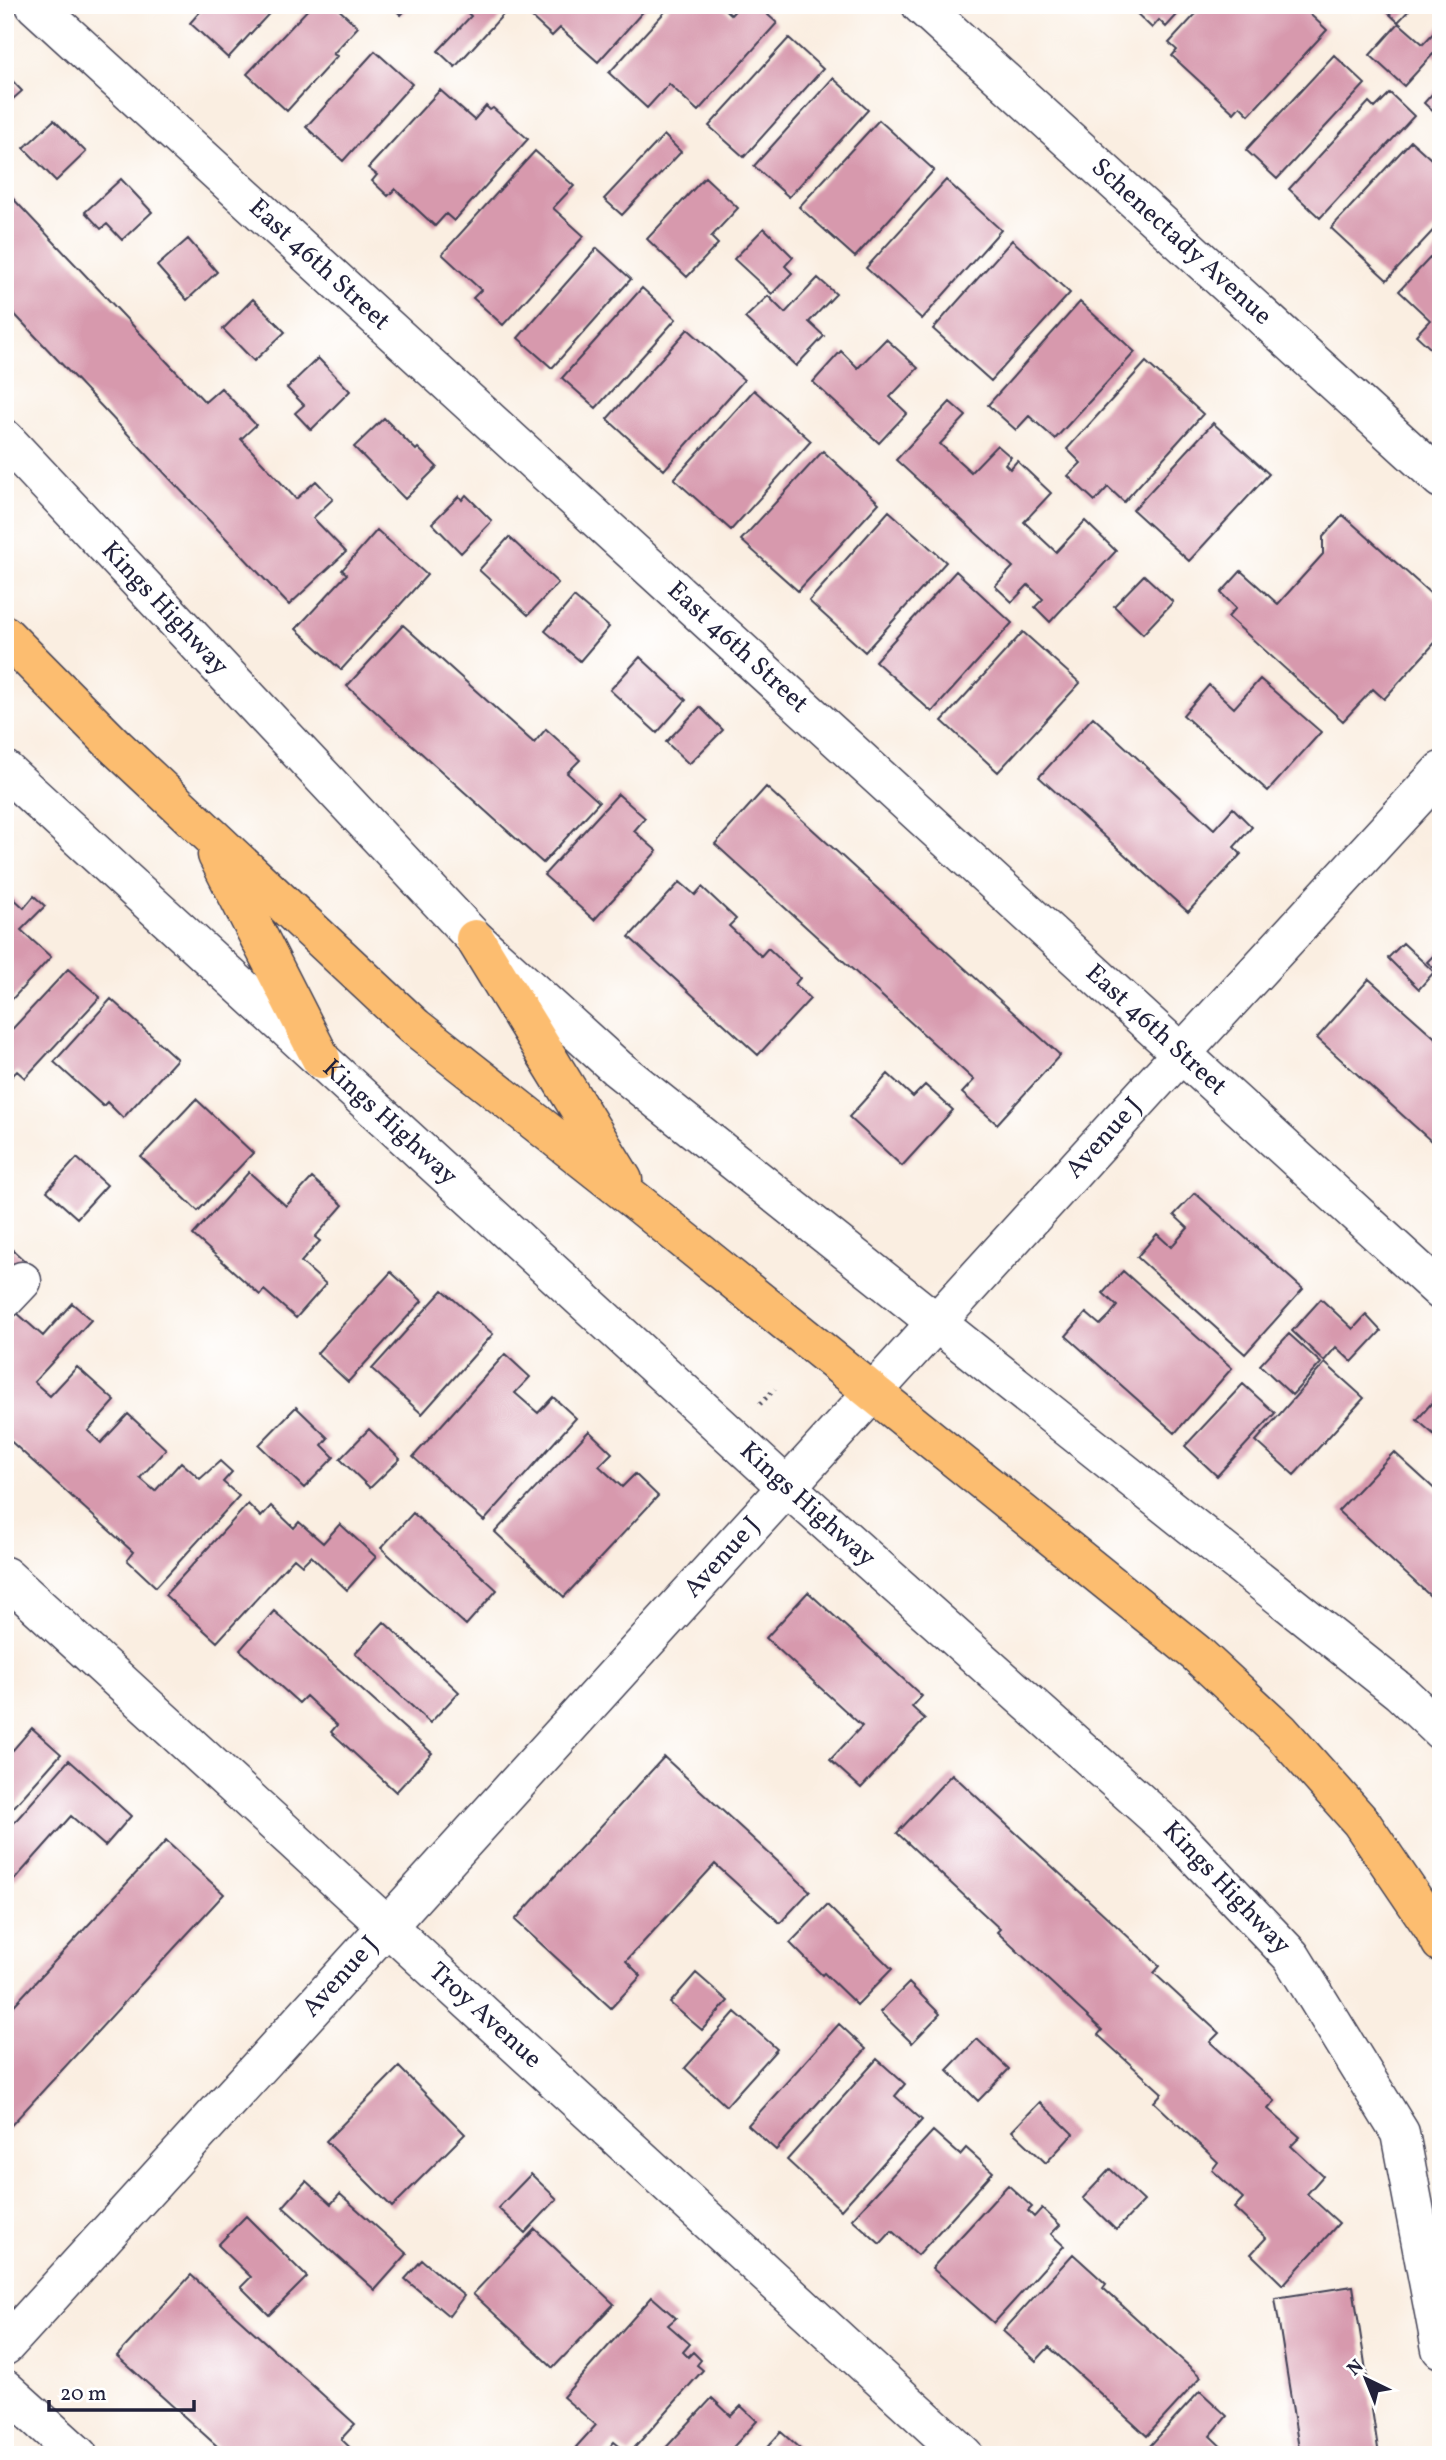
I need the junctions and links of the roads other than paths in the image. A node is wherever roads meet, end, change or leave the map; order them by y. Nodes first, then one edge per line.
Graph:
1 (35, 5) edge
2 (921, 5) edge
3 (5, 439) edge
4 (1441, 479) edge
5 (5, 635) edge
6 (5, 770) edge
7 (1441, 771) edge
8 (205, 831) junction
9 (475, 939) junction
10 (1181, 1054) junction
11 (321, 1059) junction
12 (637, 1202) junction
13 (1441, 1291) edge
14 (937, 1322) junction
15 (872, 1394) junction
16 (788, 1487) junction
17 (5, 1576) edge
18 (1441, 1731) edge
19 (388, 1925) junction
20 (1441, 1943) edge
21 (5, 2346) edge
22 (1441, 2348) edge
23 (5, 2389) edge
24 (78, 2455) edge
25 (964, 2455) edge

1 - 10 street, East 46th Street
2 - 4 street, Schenectady Avenue
3 - 9 street, Kings Highway
5 - 8 main road
6 - 11 street, Kings Highway
7 - 10 street, Avenue J
8 - 11 main road
8 - 12 main road
9 - 12 main road
9 - 14 street, Kings Highway
10 - 13 street, East 46th Street
10 - 14 street, Avenue J
11 - 16 street, Kings Highway
12 - 15 main road
14 - 15 street, Avenue J
14 - 18 street, Kings Highway
15 - 16 street, Avenue J
15 - 20 main road
16 - 19 street, Avenue J
16 - 22 street, Kings Highway
17 - 19 street, Troy Avenue
19 - 21 street, Avenue J
19 - 25 street, Troy Avenue
23 - 24 street

